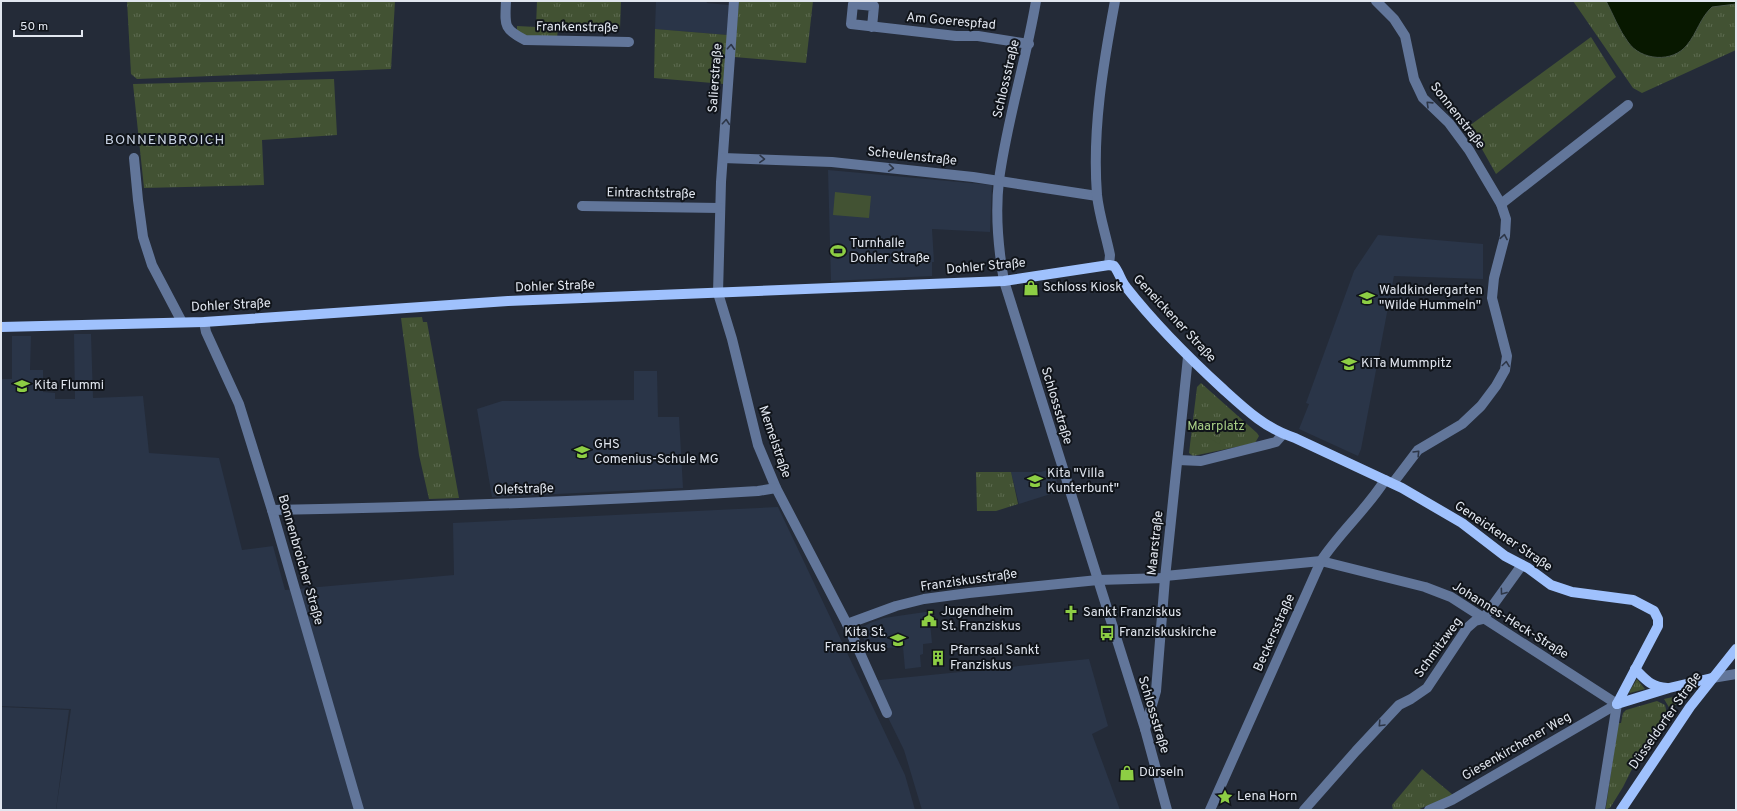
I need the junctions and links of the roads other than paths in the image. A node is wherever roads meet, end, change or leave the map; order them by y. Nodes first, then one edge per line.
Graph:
1 (506, 1) edge
2 (734, 1) edge
3 (1036, 1) edge
4 (1115, 1) edge
5 (1376, 1) edge
6 (872, 27) dead end
7 (629, 42) dead end
8 (1029, 44) junction
9 (1628, 105) dead end
10 (134, 158) dead end
11 (723, 158) junction
12 (999, 181) junction
13 (1097, 196) junction
14 (1501, 204) junction
15 (582, 206) dead end
16 (720, 208) junction
17 (1109, 265) junction
18 (1004, 280) junction
19 (718, 292) junction
20 (182, 322) junction
21 (204, 322) junction
22 (1, 327) edge
23 (1188, 357) junction
24 (1283, 434) junction
25 (1178, 460) junction
26 (1389, 482) junction
27 (776, 488) junction
28 (272, 510) junction
29 (1321, 561) junction
30 (1522, 565) junction
31 (1165, 577) junction
32 (1098, 580) junction
33 (1483, 619) junction
34 (847, 624) junction
35 (1736, 650) edge
36 (1635, 669) junction
37 (1736, 674) edge
38 (1712, 678) junction
39 (1669, 688) junction
40 (1617, 704) junction
41 (887, 713) dead end
42 (1145, 729) junction
43 (359, 810) edge
44 (1167, 810) edge
45 (1210, 810) edge
46 (1304, 810) edge
47 (1428, 810) edge
48 (1600, 810) edge
49 (1621, 810) edge

1 - 7 street, Frankenstraße
11 -> 2 street, Salierstraße
3 - 8 street, Schlossstraße
4 - 13 street
14 -> 5 street, Sonnenstraße
6 - 8 street, Am Goerespfad
8 - 12 street, Schlossstraße
9 - 14 street
10 - 20 street
11 -> 12 street, Scheulenstraße
11 - 16 street, Memelstraße
12 - 13 street, Scheulenstraße
12 - 18 street, Schlossstraße
13 - 17 street
26 -> 14 street, Sonnenstraße
15 - 16 street, Eintrachtstraße
16 - 19 street, Memelstraße
17 - 18 main road, Dohler Straße
17 - 23 main road, Geneickener Straße
18 - 19 main road, Dohler Straße
18 - 32 street, Schlossstraße
19 - 21 main road, Dohler Straße
19 - 27 street, Memelstraße
20 - 21 main road, Dohler Straße
20 - 22 main road, Dohler Straße
21 - 28 street, Bonnenbroicher Straße
23 - 24 main road, Geneickener Straße
23 - 25 street, Maarstraße
24 - 25 street
24 - 26 main road, Geneickener Straße
25 - 31 street, Maarstraße
26 - 29 street, Beckersstraße
26 - 30 main road, Geneickener Straße
27 - 28 street, Olefstraße
27 - 34 street, Memelstraße
28 - 43 street, Bonnenbroicher Straße
29 - 31 street, Johannes-Heck-Straße
29 - 33 street, Johannes-Heck-Straße
29 - 45 street, Beckersstraße
30 -> 33 street, Schmitzweg
30 - 36 main road, Geneickener Straße
31 - 32 street, Johannes-Heck-Straße
31 - 42 street, Maarstraße
32 - 34 street, Franziskusstraße
32 - 42 street, Schlossstraße
33 - 40 street, Johannes-Heck-Straße
33 -> 46 street, Schmitzweg
34 - 41 street, Memelstraße
35 - 38 main road, Düsseldorfer Straße
36 - 39 main road
36 - 40 main road, Geneickener Straße
37 - 38 street
38 - 39 main road
38 - 49 main road, Düsseldorfer Straße
39 - 40 main road
40 - 47 street, Giesenkirchener Weg
40 - 48 street, Geneickener Straße
42 - 44 street, Schlossstraße

